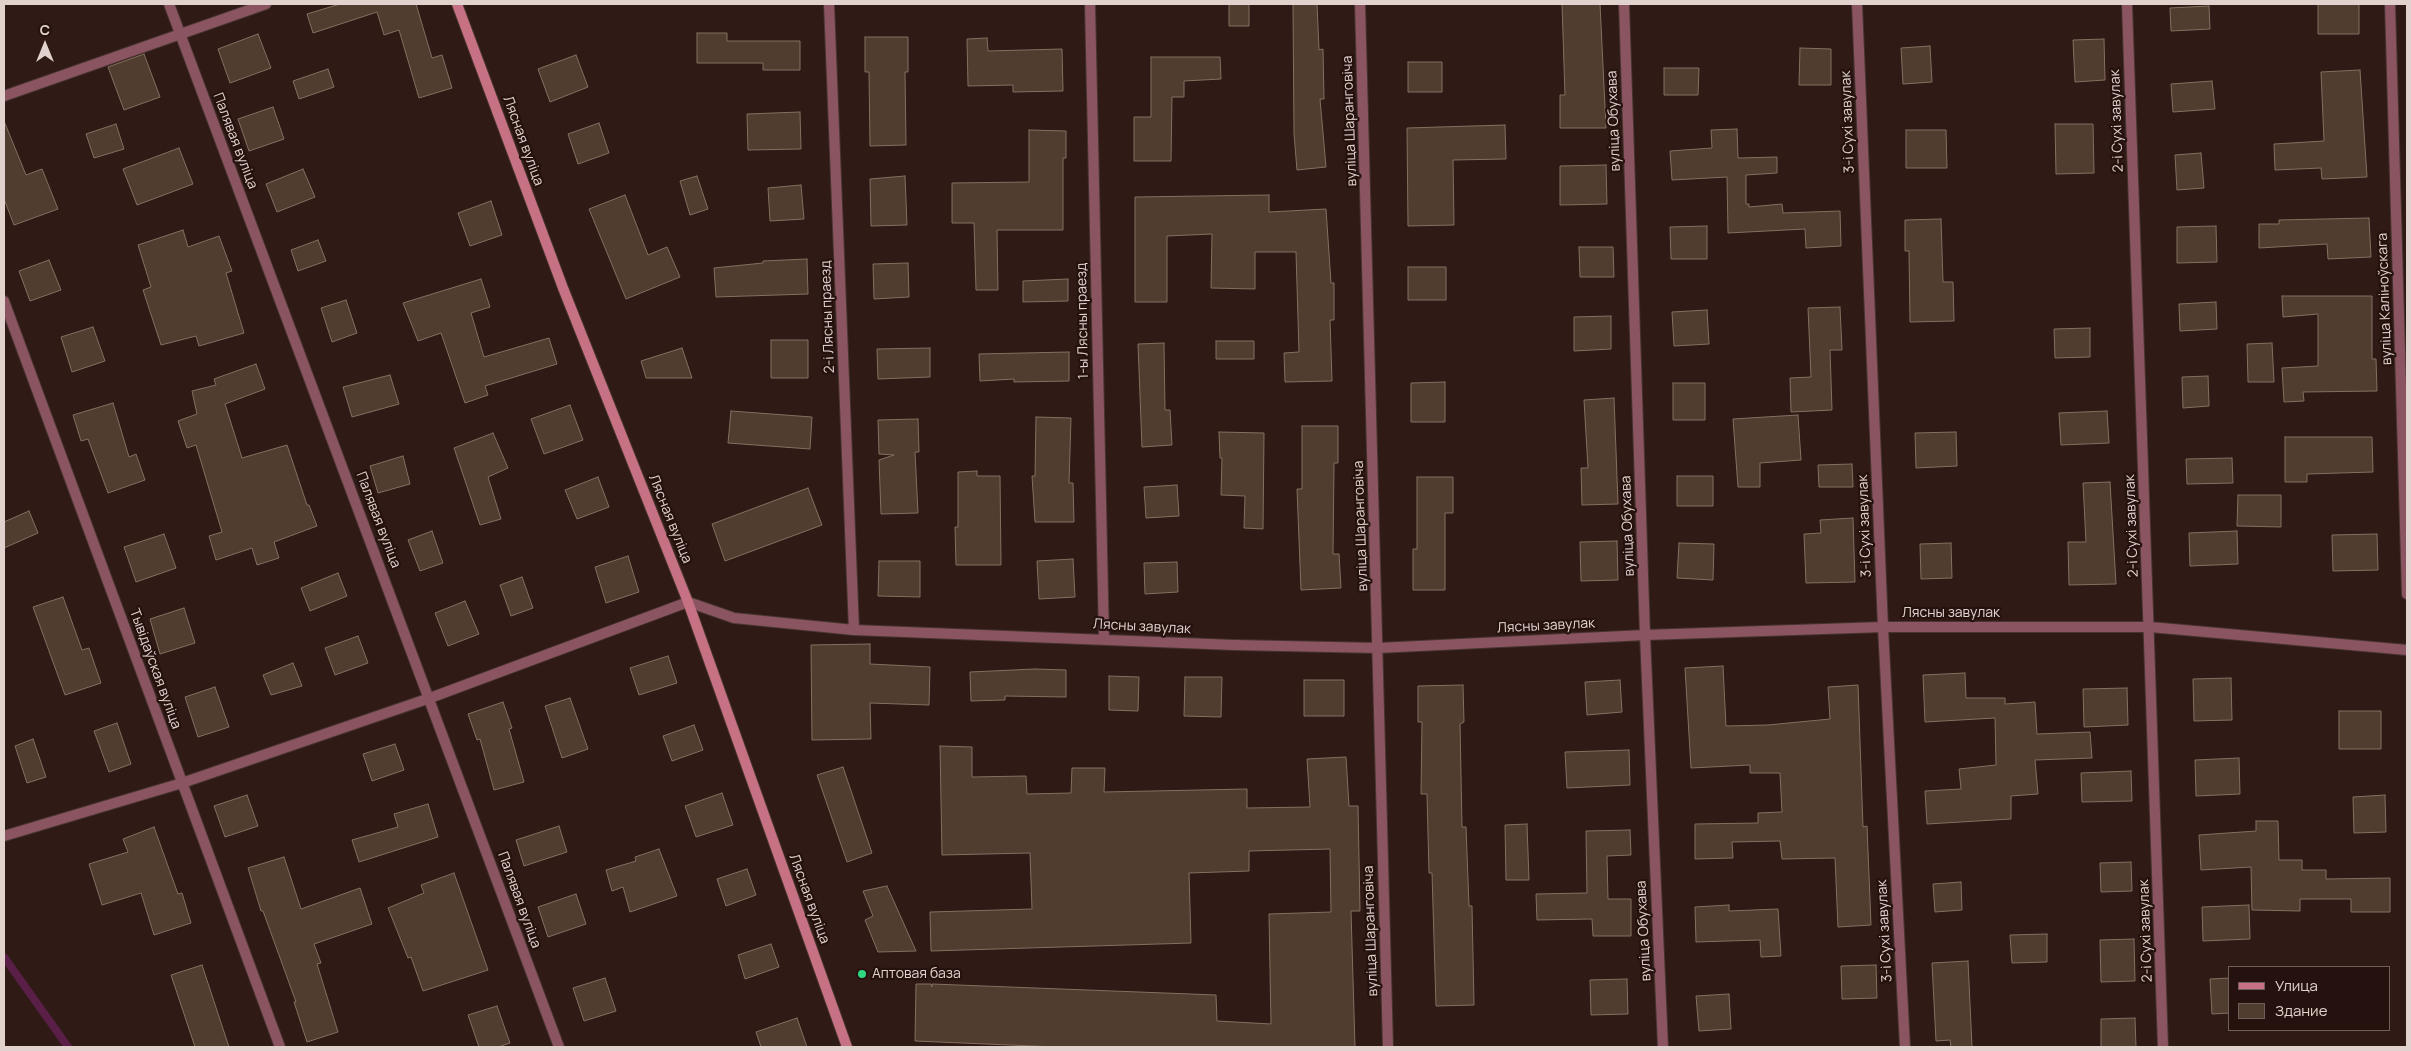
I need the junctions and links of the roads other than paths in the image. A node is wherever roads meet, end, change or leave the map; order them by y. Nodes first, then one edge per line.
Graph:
1 (169, 4) edge
2 (266, 4) edge
3 (457, 4) edge
4 (829, 4) edge
5 (1090, 4) edge
6 (1360, 4) edge
7 (1624, 4) edge
8 (1857, 4) edge
9 (2127, 4) edge
10 (2390, 4) edge
11 (181, 35) junction
12 (4, 96) edge
13 (4, 301) edge
14 (2407, 594) edge
15 (688, 602) junction
16 (1883, 627) junction
17 (2150, 628) junction
18 (854, 630) junction
19 (1645, 635) junction
20 (1104, 638) junction
21 (1378, 648) junction
22 (2407, 650) edge
23 (430, 698) junction
24 (182, 782) junction
25 (4, 836) edge
26 (280, 1047) edge
27 (559, 1047) edge
28 (847, 1047) edge
29 (1388, 1047) edge
30 (1663, 1047) edge
31 (1905, 1047) edge
32 (2163, 1047) edge

1 - 11 street, Палявая вуліца
2 - 11 street
3 - 15 main road, Лясная вуліца
4 - 18 street, 2-і Лясны праезд
5 - 20 street, 1-ы Лясны праезд
6 - 21 street, вуліца Шаранговіча
7 - 19 street, вуліца Обухава
8 - 16 street, 3-і Сухі завулак
9 - 17 street, 2-і Сухі завулак
10 - 14 street, вуліца Каліноўскага
11 - 12 street
11 - 23 street, Палявая вуліца
13 - 24 street, Тывідаўская вуліца
15 - 18 street, Лясны завулак
15 - 23 street
15 - 28 main road, Лясная вуліца
16 - 17 street, Лясны завулак
16 - 19 street, Лясны завулак
16 - 31 street, 3-і Сухі завулак
17 - 22 street, Лясны завулак
17 - 32 street, 2-і Сухі завулак
18 - 20 street, Лясны завулак
19 - 21 street, Лясны завулак
19 - 30 street, вуліца Обухава
20 - 21 street, Лясны завулак
21 - 29 street, вуліца Шаранговіча
23 - 24 street
23 - 27 street, Палявая вуліца
24 - 25 street
24 - 26 street, Тывідаўская вуліца

